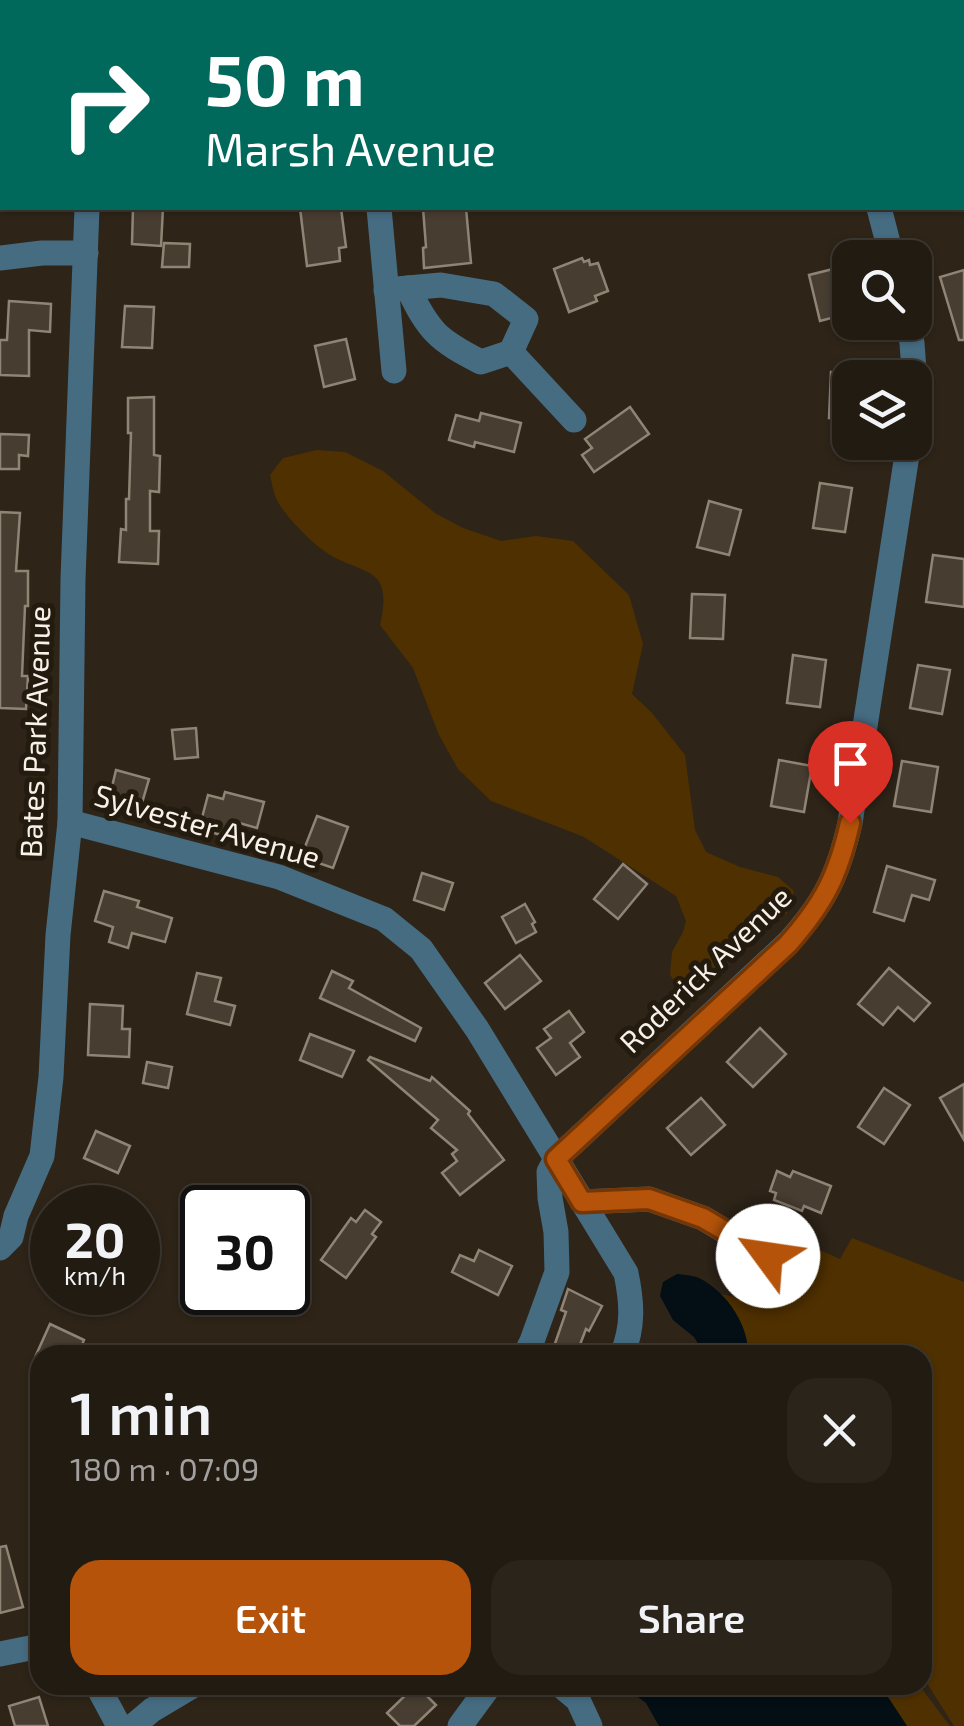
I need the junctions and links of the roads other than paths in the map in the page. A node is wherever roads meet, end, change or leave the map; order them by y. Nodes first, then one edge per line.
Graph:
1 (87, 210) edge
2 (379, 210) edge
3 (880, 210) edge
4 (887, 240) edge
5 (86, 253) junction
6 (0, 258) edge
7 (397, 289) junction
8 (510, 352) junction
9 (394, 371) dead end
10 (574, 420) dead end
11 (906, 460) edge
12 (70, 822) junction
13 (556, 1159) junction
14 (582, 1202) junction
15 (0, 1248) edge
16 (768, 1256) dead end
17 (530, 1345) edge
18 (627, 1345) edge
19 (30, 1648) edge
20 (0, 1654) edge
21 (103, 1695) edge
22 (177, 1695) edge
23 (483, 1695) edge
24 (572, 1695) edge
25 (119, 1726) edge
26 (133, 1726) edge
27 (460, 1726) edge
28 (590, 1726) edge

1 - 5 street, Bates Park Avenue
2 - 7 street
3 - 4 street
5 - 6 street
5 - 12 street, Bates Park Avenue
7 - 8 street
7 - 8 street
7 - 9 street
8 - 10 street
11 - 13 street, Roderick Avenue
12 - 13 street, Sylvester Avenue
12 - 15 street, Bates Park Avenue
13 - 14 street, Sylvester Avenue
13 - 17 street
14 - 16 street
14 - 18 street, Sylvester Avenue
19 - 20 street
21 - 25 street
22 - 26 street
23 - 27 street
24 - 28 street

